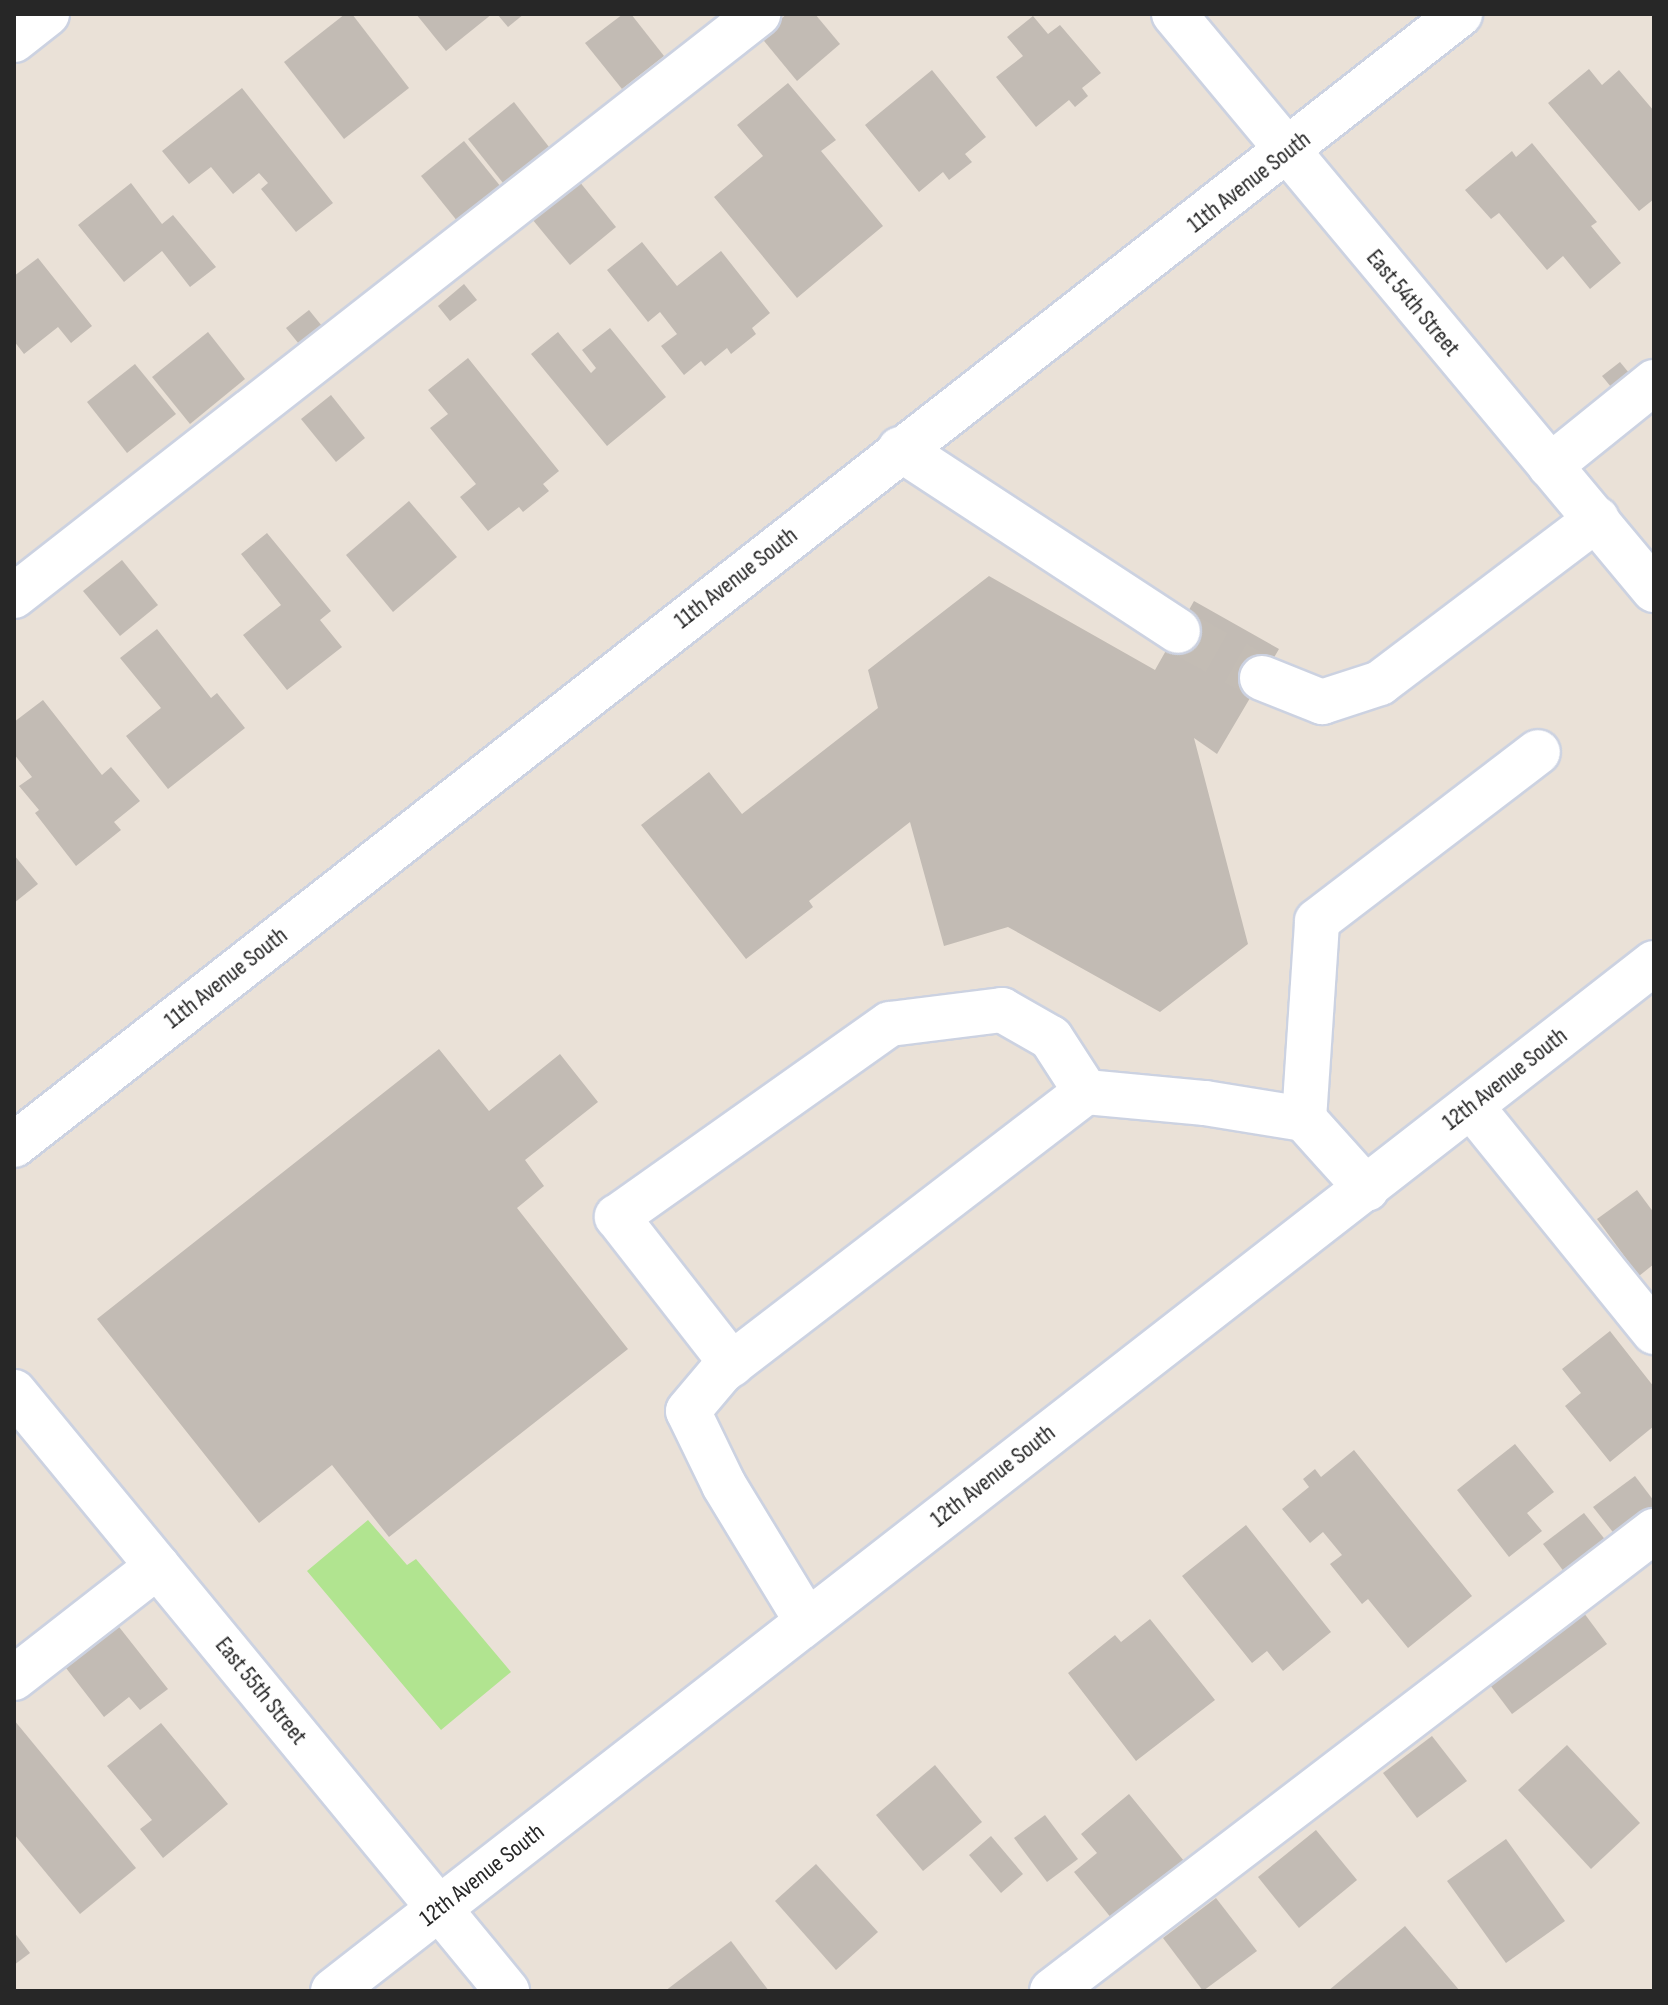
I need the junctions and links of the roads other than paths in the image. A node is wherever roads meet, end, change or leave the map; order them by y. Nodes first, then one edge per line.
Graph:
1 (47, 14) edge
2 (758, 14) edge
3 (1174, 14) edge
4 (1460, 14) edge
5 (14, 40) edge
6 (1287, 153) junction
7 (1654, 382) edge
8 (900, 449) junction
9 (1550, 466) junction
10 (1597, 519) junction
11 (1654, 590) edge
12 (14, 596) edge
13 (1178, 631) tunnel mouth
14 (1262, 678) tunnel mouth
15 (1538, 752) dead end
16 (1654, 963) edge
17 (1086, 1092) junction
18 (1471, 1106) junction
19 (1304, 1119) junction
20 (14, 1145) edge
21 (1367, 1189) junction
22 (1654, 1332) edge
23 (732, 1364) junction
24 (14, 1392) edge
25 (1654, 1531) edge
26 (158, 1566) junction
27 (806, 1620) junction
28 (14, 1678) edge
29 (440, 1909) junction
30 (333, 1991) edge
31 (507, 1991) edge
32 (1052, 1991) edge

1 - 5 street
2 - 12 street
3 - 6 street, East 54th Street
4 - 6 street, 11th Avenue South
6 - 8 street, 11th Avenue South
6 - 9 street, East 54th Street
7 - 9 street
8 - 13 street
8 - 20 street, 11th Avenue South
9 - 10 street, East 54th Street
10 - 11 street, East 54th Street
10 - 14 street
15 - 19 street
16 - 18 street, 12th Avenue South
17 - 19 street
17 - 23 street
17 - 23 street
18 - 21 street, 12th Avenue South
18 - 22 street
19 - 21 street
21 - 27 street, 12th Avenue South
23 - 27 street
24 - 26 street, East 55th Street
25 - 32 street
26 - 28 street
26 - 29 street, East 55th Street
27 - 29 street, 12th Avenue South
29 - 30 street, 12th Avenue South
29 - 31 street, East 55th Street

